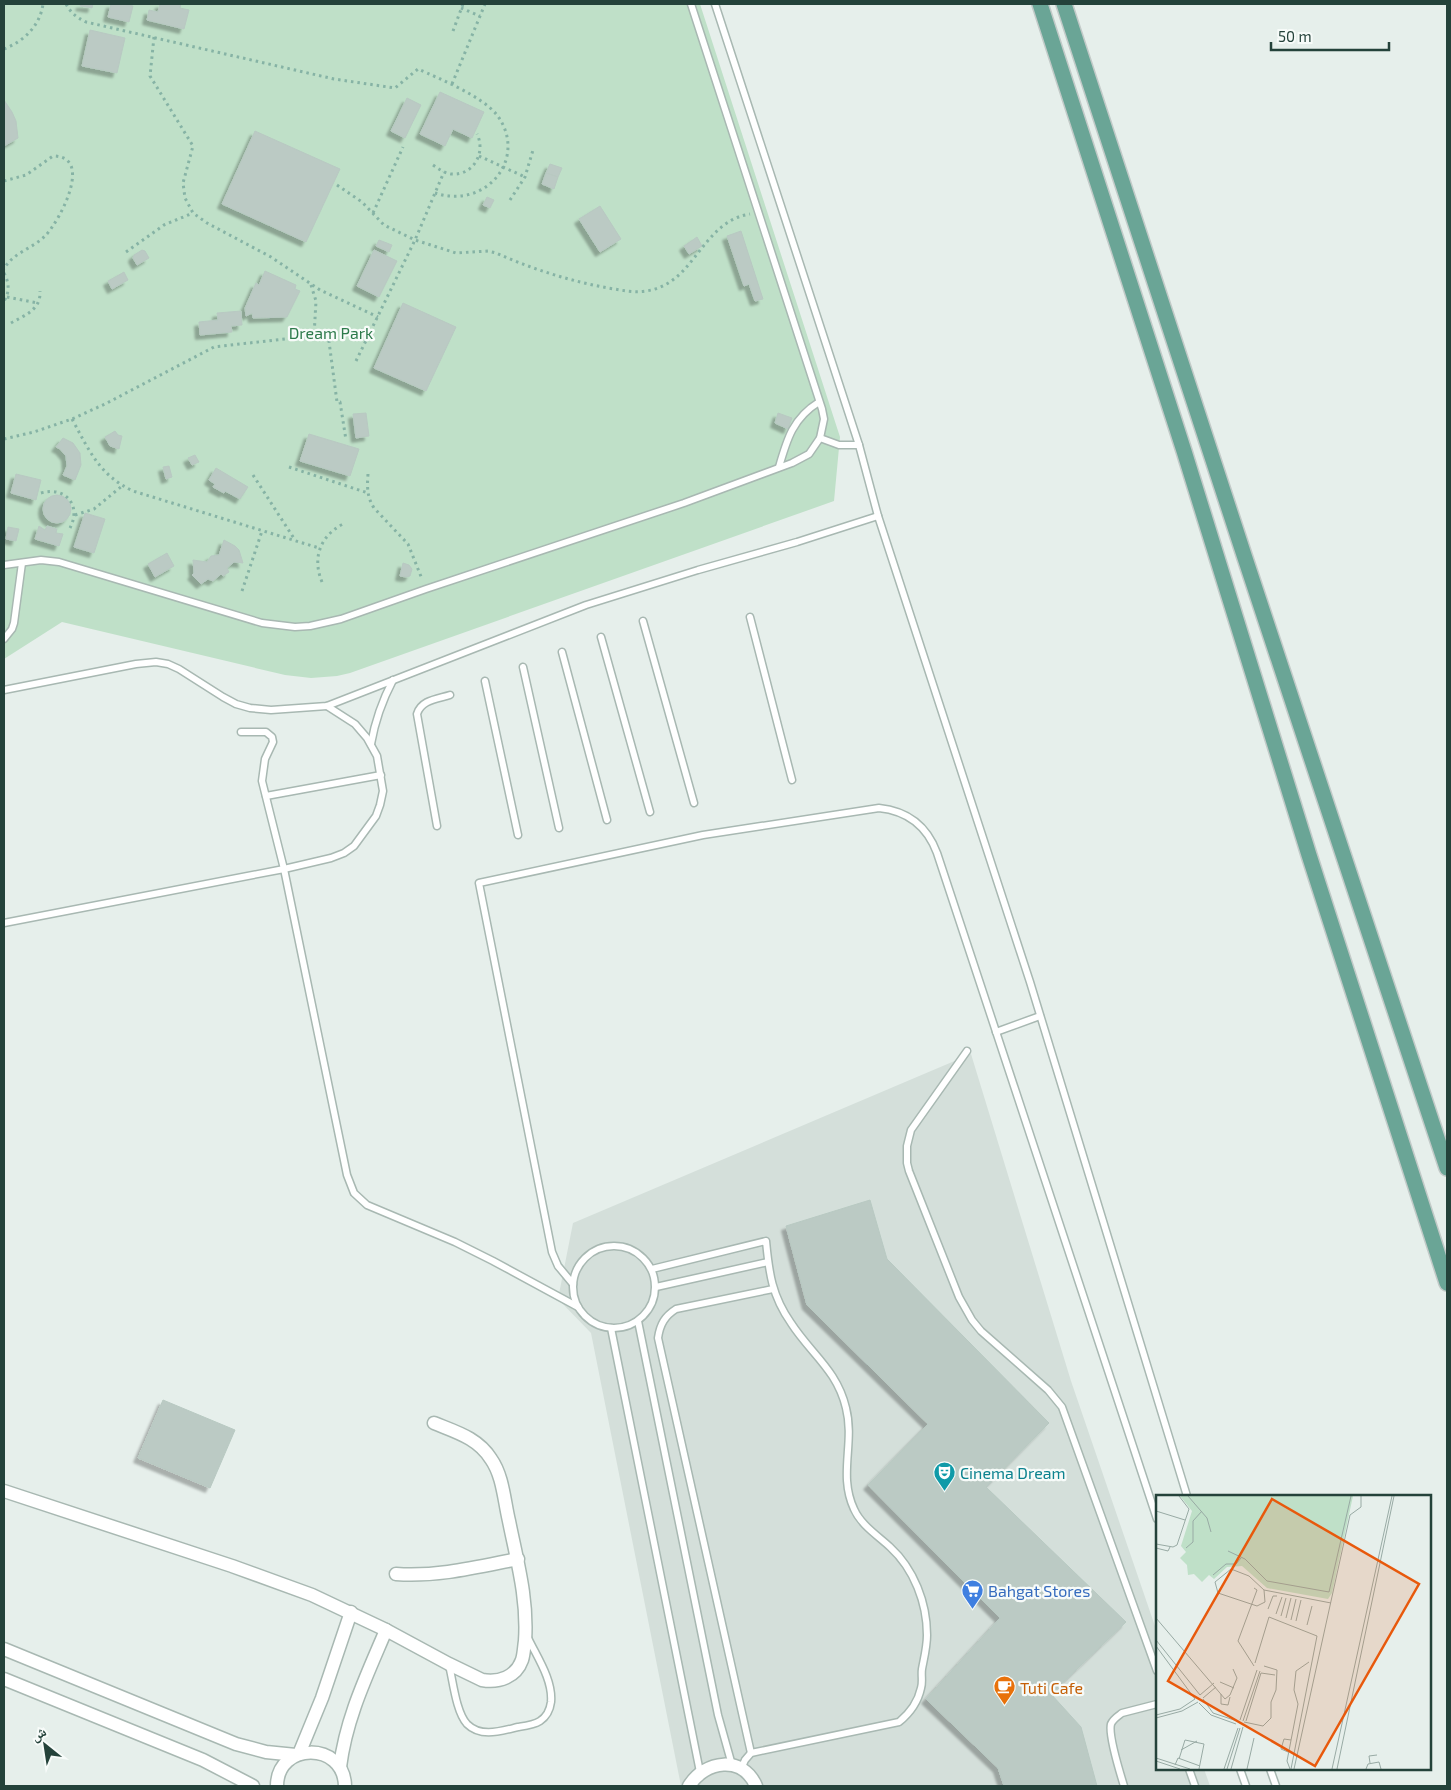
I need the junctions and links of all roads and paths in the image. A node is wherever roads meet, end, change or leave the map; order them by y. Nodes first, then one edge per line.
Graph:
1 (43, 4) edge
2 (66, 4) edge
3 (463, 4) edge
4 (485, 4) edge
5 (691, 4) edge
6 (715, 4) edge
7 (1040, 4) edge
8 (1064, 4) edge
9 (461, 8) junction
10 (480, 16) junction
11 (453, 31) dead end
12 (154, 37) junction
13 (4, 49) edge
14 (452, 84) junction
15 (478, 134) dead end
16 (403, 147) dead end
17 (533, 150) dead end
18 (479, 156) junction
19 (434, 165) dead end
20 (503, 167) junction
21 (444, 172) junction
22 (525, 177) junction
23 (4, 181) edge
24 (337, 185) dead end
25 (435, 193) junction
26 (510, 200) dead end
27 (193, 212) junction
28 (373, 213) junction
29 (759, 213) junction
30 (415, 240) junction
31 (126, 252) dead end
32 (4, 269) edge
33 (4, 274) edge
34 (311, 284) junction
35 (40, 290) dead end
36 (7, 297) junction
37 (4, 301) edge
38 (38, 304) junction
39 (378, 317) junction
40 (10, 323) dead end
41 (372, 329) junction
42 (328, 334) junction
43 (314, 336) junction
44 (356, 361) dead end
45 (819, 402) junction
46 (72, 419) junction
47 (4, 438) edge
48 (820, 438) junction
49 (346, 440) dead end
50 (859, 445) junction
51 (289, 467) dead end
52 (779, 467) junction
53 (368, 474) dead end
54 (253, 475) dead end
55 (122, 486) junction
56 (41, 493) dead end
57 (368, 493) junction
58 (75, 515) junction
59 (878, 516) junction
60 (343, 524) dead end
61 (70, 528) dead end
62 (262, 530) junction
63 (295, 541) junction
64 (319, 548) junction
65 (22, 562) junction
66 (4, 565) edge
67 (322, 582) dead end
68 (426, 589) junction
69 (242, 591) dead end
70 (750, 617) dead end
71 (643, 621) dead end
72 (602, 637) dead end
73 (4, 639) edge
74 (562, 652) dead end
75 (522, 667) dead end
76 (393, 680) junction
77 (485, 681) dead end
78 (4, 690) edge
79 (450, 694) dead end
80 (327, 706) junction
81 (240, 732) dead end
82 (371, 744) junction
83 (381, 775) junction
84 (792, 780) dead end
85 (266, 796) junction
86 (694, 803) dead end
87 (650, 812) dead end
88 (607, 820) dead end
89 (437, 826) dead end
90 (559, 828) dead end
91 (518, 835) dead end
92 (284, 869) junction
93 (4, 924) edge
94 (1040, 1016) junction
95 (996, 1032) junction
96 (967, 1051) dead end
97 (1447, 1168) edge
98 (768, 1262) junction
99 (652, 1269) junction
100 (1447, 1283) edge
101 (573, 1284) junction
102 (656, 1287) junction
103 (773, 1289) junction
104 (578, 1307) junction
105 (638, 1321) junction
106 (611, 1328) junction
107 (434, 1423) dead end
108 (4, 1490) edge
109 (1187, 1495) edge
110 (1156, 1516) edge
111 (518, 1559) junction
112 (396, 1574) dead end
113 (351, 1612) junction
114 (386, 1630) junction
115 (525, 1632) junction
116 (4, 1649) edge
117 (449, 1664) junction
118 (1156, 1668) edge
119 (4, 1679) edge
120 (1156, 1704) edge
121 (751, 1753) junction
122 (298, 1755) junction
123 (736, 1767) junction
124 (341, 1770) junction
125 (1189, 1770) edge
126 (1240, 1770) edge
127 (1270, 1770) edge
128 (700, 1772) junction
129 (254, 1786) edge
130 (277, 1786) edge
131 (345, 1786) edge
132 (356, 1786) edge
133 (689, 1786) edge
134 (756, 1786) edge
135 (1124, 1786) edge
136 (1195, 1786) edge
137 (1246, 1786) edge
138 (1276, 1786) edge

1 - 13 path
2 - 12 path
3 - 9 path
4 - 10 path
5 - 29 lane
6 - 50 lane
7 - 100 main road
8 - 97 main road
9 - 10 path
9 - 11 path
10 - 14 path
12 - 14 path
12 - 27 path
14 - 20 path
15 - 18 path
16 - 28 path
17 - 22 path
18 - 20 path
18 - 21 path
19 - 21 path
20 - 22 path
20 - 25 path
21 - 25 path
22 - 26 path
23 - 32 path
24 - 28 path
25 - 30 path
27 - 31 path
27 - 34 path
28 - 30 path
29 - 30 path
29 - 45 lane
30 - 39 path
33 - 36 path
34 - 39 path
34 - 43 path
35 - 38 path
36 - 37 path
36 - 38 path
38 - 40 path
39 - 41 path
41 - 42 path
41 - 44 path
42 - 43 path
42 - 49 path
43 - 46 path
45 - 48 lane
45 - 52 lane
46 - 47 path
46 - 55 path
48 - 50 lane
48 - 52 lane
50 - 59 lane
51 - 57 path
52 - 68 lane
53 - 57 path
54 - 63 path
55 - 58 path
55 - 62 path
56 - 58 path
57 - 68 path
58 - 61 path
59 - 76 lane
59 - 94 lane
60 - 64 path
62 - 63 path
62 - 69 path
63 - 64 path
64 - 67 path
65 - 66 lane
65 - 68 lane
65 - 73 lane
70 - 84 lane
71 - 86 lane
72 - 87 lane
74 - 88 lane
75 - 90 lane
76 - 80 lane
76 - 82 lane
77 - 91 lane
78 - 80 lane
79 - 89 lane
80 - 82 lane
81 - 85 lane
82 - 83 lane
83 - 85 lane
83 - 92 lane
85 - 92 lane
92 - 93 lane
92 - 104 lane
94 - 95 lane
94 - 109 lane
95 - 101 lane
95 - 110 lane
96 - 118 lane
98 - 99 lane
98 - 102 lane
98 - 103 lane
99 - 101 lane
99 - 102 lane
101 - 104 lane
102 - 105 lane
103 - 121 lane
103 - 121 lane
104 - 106 lane
105 - 106 lane
105 - 123 lane
106 - 128 lane
107 - 111 street
108 - 113 street
111 - 112 street
111 - 115 street
113 - 114 street
113 - 122 street
114 - 117 street
114 - 124 street
115 - 117 street
115 - 117 lane
116 - 122 street
119 - 129 street
120 - 135 lane
121 - 123 lane
122 - 124 street
122 - 130 street
123 - 128 street
123 - 134 street
124 - 131 street
124 - 132 street
125 - 136 lane
126 - 137 lane
127 - 138 lane
128 - 133 street

